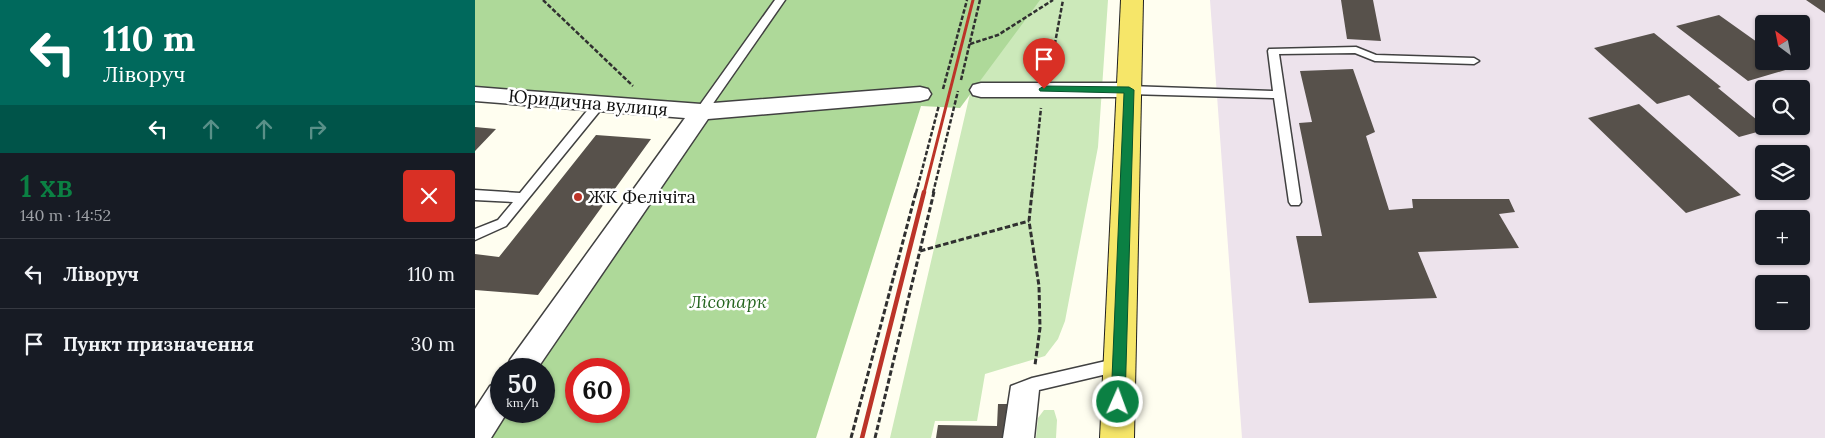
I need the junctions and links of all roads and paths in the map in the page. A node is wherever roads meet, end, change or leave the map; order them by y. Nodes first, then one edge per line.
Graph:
1 (543, 0) edge
2 (780, 0) edge
3 (967, 0) edge
4 (980, 0) edge
5 (1053, 0) edge
6 (1063, 0) edge
7 (1132, 0) edge
8 (969, 44) junction
9 (1474, 61) dead end
10 (1044, 89) junction
11 (637, 90) dead end
12 (981, 90) dead end
13 (1129, 90) junction
14 (475, 94) edge
15 (942, 94) dead end
16 (1279, 95) junction
17 (930, 99) joint
18 (599, 104) junction
19 (701, 112) junction
20 (475, 194) edge
21 (523, 198) junction
22 (1295, 202) dead end
23 (1029, 221) junction
24 (475, 234) edge
25 (920, 251) junction
26 (528, 358) edge
27 (1119, 365) junction
28 (1032, 385) junction
29 (490, 413) edge
30 (475, 436) edge
31 (851, 438) edge
32 (875, 438) edge
33 (1011, 438) edge
34 (1026, 438) edge
35 (1117, 438) edge

1 - 11 path
2 - 19 lane
3 - 15 path
4 - 8 path
5 - 8 path
6 - 10 path
7 - 13 main road
8 - 25 path
9 - 16 lane
10 - 12 street
10 - 13 street
10 - 23 path
13 - 16 lane
13 - 27 main road
14 - 18 street, Юридична вулиця
16 - 22 lane
17 - 19 street, Юридична вулиця
17 - 31 path
18 - 19 street, Юридична вулиця
18 - 21 lane
19 - 26 street
20 - 21 lane
21 - 24 lane
23 - 25 path
23 - 28 path
25 - 32 path
27 - 28 lane
27 - 35 main road
28 - 33 lane
28 - 34 lane
29 - 30 street

